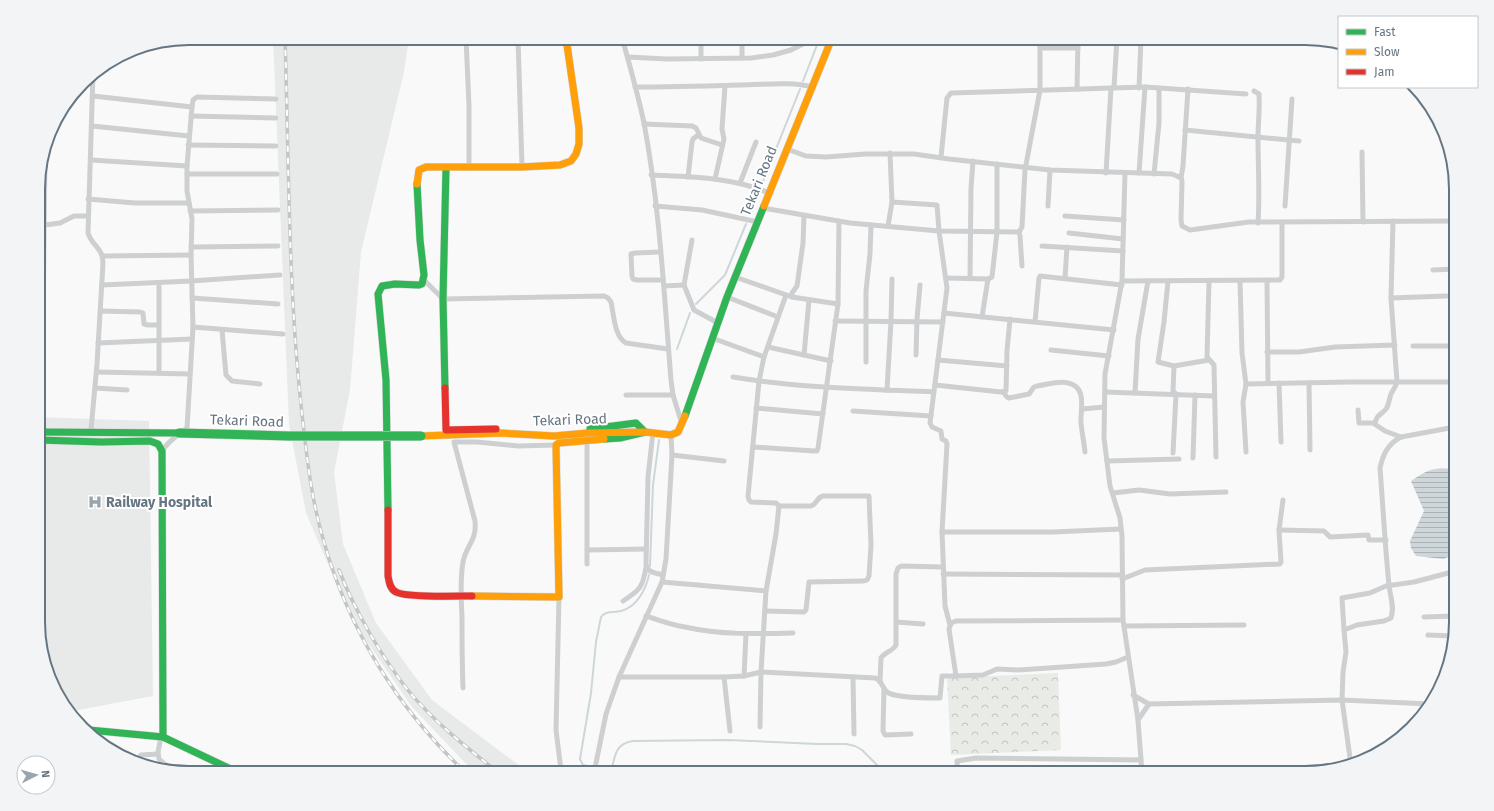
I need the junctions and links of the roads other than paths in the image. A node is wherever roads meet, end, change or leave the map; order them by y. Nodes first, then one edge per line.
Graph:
1 (466, 45) edge
2 (518, 45) edge
3 (567, 45) edge
4 (624, 45) edge
5 (701, 45) edge
6 (742, 45) edge
7 (801, 45) edge
8 (829, 45) edge
9 (1116, 45) edge
10 (1141, 45) edge
11 (1040, 48) joint
12 (1078, 48) joint
13 (628, 57) junction
14 (742, 58) junction
15 (702, 59) junction
16 (93, 82) edge
17 (635, 86) junction
18 (725, 86) junction
19 (1145, 87) junction
20 (813, 88) junction
21 (1111, 88) junction
22 (1139, 88) junction
23 (1159, 88) junction
24 (1077, 89) junction
25 (1188, 89) junction
26 (1040, 90) junction
27 (1254, 90) dead end
28 (1246, 94) dead end
29 (93, 96) junction
30 (276, 99) dead end
31 (1292, 99) dead end
32 (192, 107) junction
33 (191, 116) junction
34 (276, 118) dead end
35 (644, 124) junction
36 (92, 126) junction
37 (1185, 130) junction
38 (698, 134) junction
39 (189, 136) junction
40 (1258, 137) junction
41 (1290, 140) junction
42 (1300, 141) dead end
43 (756, 142) dead end
44 (188, 145) junction
45 (722, 145) junction
46 (276, 146) dead end
47 (787, 149) junction
48 (1362, 152) dead end
49 (890, 153) junction
50 (941, 157) junction
51 (91, 160) junction
52 (973, 161) junction
53 (997, 164) junction
54 (187, 166) junction
55 (522, 167) junction
56 (446, 168) junction
57 (469, 168) junction
58 (1026, 168) junction
59 (1050, 170) junction
60 (1106, 172) junction
61 (1125, 173) junction
62 (1139, 173) junction
63 (187, 174) junction
64 (277, 174) dead end
65 (1154, 174) junction
66 (651, 175) junction
67 (688, 177) junction
68 (1181, 178) junction
69 (715, 179) junction
70 (740, 183) junction
71 (768, 193) junction
72 (88, 199) junction
73 (892, 202) junction
74 (188, 203) junction
75 (655, 206) junction
76 (1048, 206) dead end
77 (1285, 206) dead end
78 (763, 208) junction
79 (278, 210) dead end
80 (190, 211) junction
81 (88, 216) junction
82 (804, 216) junction
83 (1065, 216) dead end
84 (1124, 220) junction
85 (839, 221) junction
86 (1393, 221) junction
87 (1449, 221) edge
88 (758, 222) junction
89 (1363, 222) junction
90 (1258, 223) junction
91 (1282, 223) junction
92 (45, 225) edge
93 (871, 225) junction
94 (888, 226) junction
95 (939, 231) junction
96 (971, 232) junction
97 (997, 232) junction
98 (1019, 232) junction
99 (1069, 233) dead end
100 (1123, 239) junction
101 (692, 240) dead end
102 (278, 246) dead end
103 (1042, 246) dead end
104 (191, 247) junction
105 (1067, 247) junction
106 (1123, 251) junction
107 (660, 252) junction
108 (191, 255) junction
109 (103, 256) junction
110 (1022, 266) dead end
111 (1449, 269) edge
112 (1433, 270) dead end
113 (280, 275) dead end
114 (735, 277) junction
115 (946, 278) junction
116 (970, 278) junction
117 (1065, 278) junction
118 (892, 279) dead end
119 (988, 279) junction
120 (424, 280) junction
121 (191, 281) junction
122 (1148, 281) junction
123 (1168, 281) junction
124 (1209, 281) junction
125 (1240, 281) junction
126 (1267, 281) junction
127 (159, 283) junction
128 (664, 283) junction
129 (1122, 283) junction
130 (102, 285) junction
131 (684, 285) junction
132 (920, 285) dead end
133 (786, 295) junction
134 (1446, 296) dead end
135 (727, 297) junction
136 (792, 297) junction
137 (192, 298) junction
138 (1391, 298) junction
139 (443, 299) junction
140 (809, 300) junction
141 (278, 304) dead end
142 (838, 304) junction
143 (101, 311) junction
144 (944, 313) junction
145 (778, 317) junction
146 (982, 317) junction
147 (1010, 319) junction
148 (835, 321) junction
149 (867, 321) junction
150 (892, 321) junction
151 (917, 322) junction
152 (943, 322) junction
153 (1035, 322) junction
154 (718, 323) junction
155 (159, 325) junction
156 (193, 327) junction
157 (222, 330) junction
158 (1114, 330) junction
159 (283, 334) dead end
160 (712, 338) junction
161 (192, 339) junction
162 (159, 341) junction
163 (98, 343) junction
164 (1395, 345) junction
165 (1413, 346) dead end
166 (1449, 346) edge
167 (768, 347) junction
168 (1051, 350) dead end
169 (668, 351) junction
170 (1267, 352) junction
171 (804, 355) junction
172 (916, 355) dead end
173 (1109, 356) junction
174 (764, 357) junction
175 (938, 360) junction
176 (1209, 360) junction
177 (830, 361) junction
178 (866, 362) dead end
179 (1007, 366) junction
180 (1174, 366) junction
181 (97, 372) junction
182 (159, 373) junction
183 (190, 374) junction
184 (734, 377) dead end
185 (759, 381) junction
186 (1398, 382) junction
187 (1449, 382) edge
188 (1279, 383) junction
189 (1309, 383) junction
190 (260, 384) dead end
191 (1246, 384) junction
192 (1268, 384) junction
193 (935, 385) junction
194 (95, 388) junction
195 (826, 388) junction
196 (127, 390) dead end
197 (887, 390) junction
198 (934, 392) junction
199 (1003, 392) junction
200 (1105, 392) junction
201 (1135, 393) junction
202 (1176, 394) junction
203 (626, 395) dead end
204 (673, 395) junction
205 (1195, 395) junction
206 (1214, 396) junction
207 (1104, 407) junction
208 (756, 408) junction
209 (1082, 408) junction
210 (1358, 410) dead end
211 (853, 412) dead end
212 (823, 414) junction
213 (931, 416) junction
214 (682, 424) junction
215 (1375, 424) junction
216 (45, 427) edge
217 (187, 428) junction
218 (1449, 428) edge
219 (91, 430) junction
220 (45, 432) edge
221 (649, 432) junction
222 (671, 435) junction
223 (1401, 437) junction
224 (45, 440) edge
225 (587, 441) junction
226 (1281, 442) dead end
227 (556, 445) junction
228 (753, 447) junction
229 (1310, 450) dead end
230 (162, 451) junction
231 (1085, 452) dead end
232 (1246, 452) dead end
233 (1173, 453) dead end
234 (672, 455) junction
235 (1216, 457) dead end
236 (1192, 458) dead end
237 (1179, 459) dead end
238 (724, 461) dead end
239 (1107, 461) junction
240 (1113, 492) junction
241 (1226, 492) dead end
242 (1283, 500) dead end
243 (779, 506) junction
244 (1121, 529) junction
245 (1279, 530) junction
246 (942, 532) junction
247 (1386, 540) junction
248 (646, 549) junction
249 (587, 550) junction
250 (587, 564) dead end
251 (646, 567) junction
252 (943, 567) junction
253 (1449, 573) edge
254 (943, 574) junction
255 (663, 575) junction
256 (1122, 577) junction
257 (662, 582) junction
258 (1389, 586) junction
259 (766, 591) junction
260 (461, 595) junction
261 (559, 597) junction
262 (623, 602) dead end
263 (765, 611) junction
264 (646, 616) junction
265 (1449, 616) edge
266 (1424, 617) dead end
267 (1123, 620) junction
268 (896, 622) junction
269 (923, 624) dead end
270 (950, 625) junction
271 (1244, 625) dead end
272 (1124, 626) junction
273 (1344, 630) junction
274 (793, 633) dead end
275 (746, 634) junction
276 (764, 634) junction
277 (1428, 635) dead end
278 (1449, 636) edge
279 (1128, 657) junction
280 (761, 672) junction
281 (619, 676) junction
282 (744, 676) junction
283 (956, 676) junction
284 (724, 677) junction
285 (852, 677) junction
286 (880, 681) junction
287 (463, 688) dead end
288 (884, 689) junction
289 (1133, 695) junction
290 (1342, 700) junction
291 (1149, 704) junction
292 (1424, 704) edge
293 (1138, 720) junction
294 (760, 727) dead end
295 (95, 731) edge
296 (730, 731) dead end
297 (854, 734) dead end
298 (911, 734) dead end
299 (162, 737) junction
300 (158, 754) junction
301 (139, 757) edge
302 (1350, 758) edge
303 (1142, 760) junction
304 (161, 763) edge
305 (225, 766) edge
306 (560, 766) edge
307 (595, 766) edge
308 (957, 766) edge
309 (1142, 766) edge

1 - 57 street
2 - 55 street
3 - 55 main road
4 - 13 street
5 - 15 street
6 - 14 street
7 - 14 street
8 - 20 main road, Tekari Road
9 - 21 street
10 - 22 street
11 - 12 street
11 - 26 street
12 - 24 street
13 - 15 street
13 - 17 street
14 - 15 street
16 - 29 street
17 - 18 street
17 - 35 street
18 - 20 street
18 - 45 street
19 - 22 street
19 - 23 street
19 - 62 street
20 - 47 main road, Tekari Road
21 - 22 street
21 - 24 street
21 - 60 street
23 - 25 street
23 - 65 street
24 - 26 street
25 - 28 street
25 - 37 street
26 - 50 street
26 - 58 street
27 - 40 street
29 - 32 street
29 - 36 street
30 - 32 street
31 - 41 street
32 - 33 street
33 - 34 street
33 - 39 street
35 - 38 street
35 - 66 street
36 - 39 street
36 - 51 street
37 - 40 street
37 - 68 street
38 - 45 street
38 - 67 street
39 - 44 street
40 - 41 street
40 - 90 street
41 - 42 street
41 - 77 street
43 - 70 street
44 - 46 street
44 - 54 street
45 - 69 street
47 - 49 street
47 - 71 main road, Tekari Road
48 - 89 street
49 - 50 street
49 - 73 street
50 - 52 street
51 - 54 street
51 - 72 street
52 - 53 street
52 - 96 street
53 - 58 street
53 - 97 street
54 - 63 street
55 - 57 main road
56 - 57 main road
56 - 120 main road
56 - 139 main road
58 - 59 street
58 - 98 street
59 - 60 street
59 - 76 street
60 - 61 street
61 - 62 street
61 - 84 street
62 - 65 street
63 - 64 street
63 - 74 street
65 - 68 street
66 - 67 street
66 - 75 street
67 - 69 street
68 - 90 street
69 - 70 street
70 - 71 street
71 - 78 main road, Tekari Road
72 - 74 street
72 - 81 street
73 - 94 street
73 - 95 street
74 - 80 street
75 - 88 street
75 - 107 street
78 - 82 street
78 - 88 main road, Tekari Road
79 - 80 street
80 - 104 street
81 - 92 street
81 - 109 street
82 - 85 street
82 - 136 street
83 - 84 street
84 - 100 street
85 - 93 street
85 - 142 street
86 - 87 street
86 - 89 street
86 - 138 street
88 - 114 main road, Tekari Road
89 - 91 street
90 - 91 street
91 - 126 street
93 - 94 street
93 - 149 street
94 - 95 street
95 - 96 street
95 - 115 street
96 - 97 street
96 - 116 street
97 - 98 street
97 - 119 street
98 - 110 street
99 - 100 street
100 - 106 street
101 - 131 street
102 - 104 street
103 - 105 street
104 - 108 street
105 - 106 street
105 - 117 street
106 - 129 street
107 - 128 street
107 - 128 street
108 - 109 street
108 - 121 street
109 - 130 street
111 - 112 street
113 - 121 street
114 - 133 street
114 - 135 main road, Tekari Road
115 - 116 street
115 - 144 street
116 - 119 street
117 - 129 street
117 - 153 street
118 - 150 street
119 - 146 street
120 - 139 street
120 - 260 main road
121 - 127 street
121 - 137 street
122 - 123 street
122 - 129 street
122 - 201 street
123 - 124 street
123 - 180 street
124 - 125 street
124 - 176 street
125 - 126 street
125 - 191 street
126 - 170 street
127 - 130 street
127 - 155 street
128 - 131 street
128 - 169 street
129 - 158 street
130 - 143 street
131 - 154 street
132 - 151 street
133 - 136 street
133 - 145 street
134 - 138 street
135 - 145 street
135 - 154 main road, Tekari Road
136 - 140 street
137 - 141 street
137 - 156 street
138 - 164 street
139 - 169 street
139 - 221 main road
140 - 142 street
140 - 171 street
142 - 148 street
143 - 155 street
143 - 163 street
144 - 146 street
144 - 152 street
145 - 167 street
146 - 147 street
147 - 153 street
147 - 179 street
148 - 149 street
148 - 177 street
149 - 150 street
149 - 178 street
150 - 151 street
150 - 197 street
151 - 152 street
151 - 172 street
152 - 175 street
153 - 158 street
154 - 160 main road, Tekari Road
155 - 162 street
156 - 157 street
156 - 161 street
157 - 159 street
157 - 190 street
158 - 173 street
160 - 174 street
160 - 214 main road, Tekari Road
161 - 162 street
161 - 183 street
162 - 163 street
162 - 182 street
163 - 181 street
164 - 170 street
164 - 186 street
165 - 166 street
167 - 171 street
167 - 174 street
168 - 173 street
169 - 204 street
170 - 192 street
171 - 177 street
173 - 200 street
174 - 185 street
175 - 179 street
175 - 193 street
176 - 180 street
176 - 206 street
177 - 195 street
179 - 199 street
180 - 202 street
181 - 182 street
181 - 194 street
182 - 183 street
183 - 217 street
184 - 185 street
185 - 195 street
185 - 208 street
186 - 187 street
186 - 189 street
186 - 215 street
188 - 189 street
188 - 192 street
188 - 226 street
189 - 229 street
191 - 192 street
191 - 232 street
193 - 198 street
193 - 199 street
194 - 196 street
194 - 219 street
195 - 197 street
195 - 212 street
197 - 198 street
198 - 213 street
199 - 209 street
200 - 201 street
200 - 207 street
201 - 202 street
202 - 205 street
202 - 233 street
203 - 204 street
204 - 214 street
205 - 206 street
205 - 236 street
206 - 235 street
207 - 209 street
207 - 239 street
208 - 212 street
208 - 228 street
209 - 231 street
210 - 215 street
211 - 213 street
212 - 228 street
213 - 246 street
214 - 222 main road, Tekari Road
215 - 223 street
216 - 219 street
217 - 219 street
217 - 230 street
218 - 223 street
220 - 221 main road, Tekari Road, bridge
221 - 222 main road, Tekari Road
221 - 225 main road
221 - 248 street
222 - 234 street
223 - 247 street
224 - 230 main road
225 - 227 main road
225 - 249 street
227 - 260 street
227 - 261 main road
228 - 243 street
230 - 299 main road
234 - 238 street
234 - 255 street
237 - 239 street
239 - 240 street
240 - 241 street
240 - 244 street
242 - 245 street
243 - 259 street
243 - 263 street
244 - 246 street
244 - 256 street
245 - 247 street
245 - 256 street
246 - 252 street
247 - 258 street
248 - 249 street
248 - 251 street
249 - 250 street
251 - 255 street
251 - 262 street
252 - 254 street
252 - 268 street
253 - 258 street
254 - 256 street
254 - 270 street
255 - 257 street
256 - 267 street
257 - 259 street
257 - 264 street
258 - 273 street
258 - 273 street
259 - 263 street
260 - 261 main road
260 - 287 street
261 - 306 street
263 - 276 street
264 - 275 street
264 - 281 street
265 - 266 street
267 - 270 street
267 - 272 street
268 - 269 street
268 - 286 street
270 - 283 street
271 - 272 street
272 - 279 street
273 - 290 street
274 - 276 street
275 - 276 street
275 - 282 street
276 - 280 street
277 - 278 street
279 - 283 street
279 - 289 street
280 - 282 street
280 - 285 street
280 - 294 street
281 - 284 street
281 - 307 street
282 - 284 street
283 - 288 street
284 - 296 street
285 - 286 street
285 - 297 street
286 - 288 street
288 - 298 street
289 - 291 street
289 - 293 street
290 - 291 street
290 - 292 street
290 - 302 street
291 - 293 street
293 - 303 street
295 - 299 main road
299 - 300 street
299 - 305 main road
300 - 301 street
300 - 304 street
303 - 308 street
303 - 309 street

